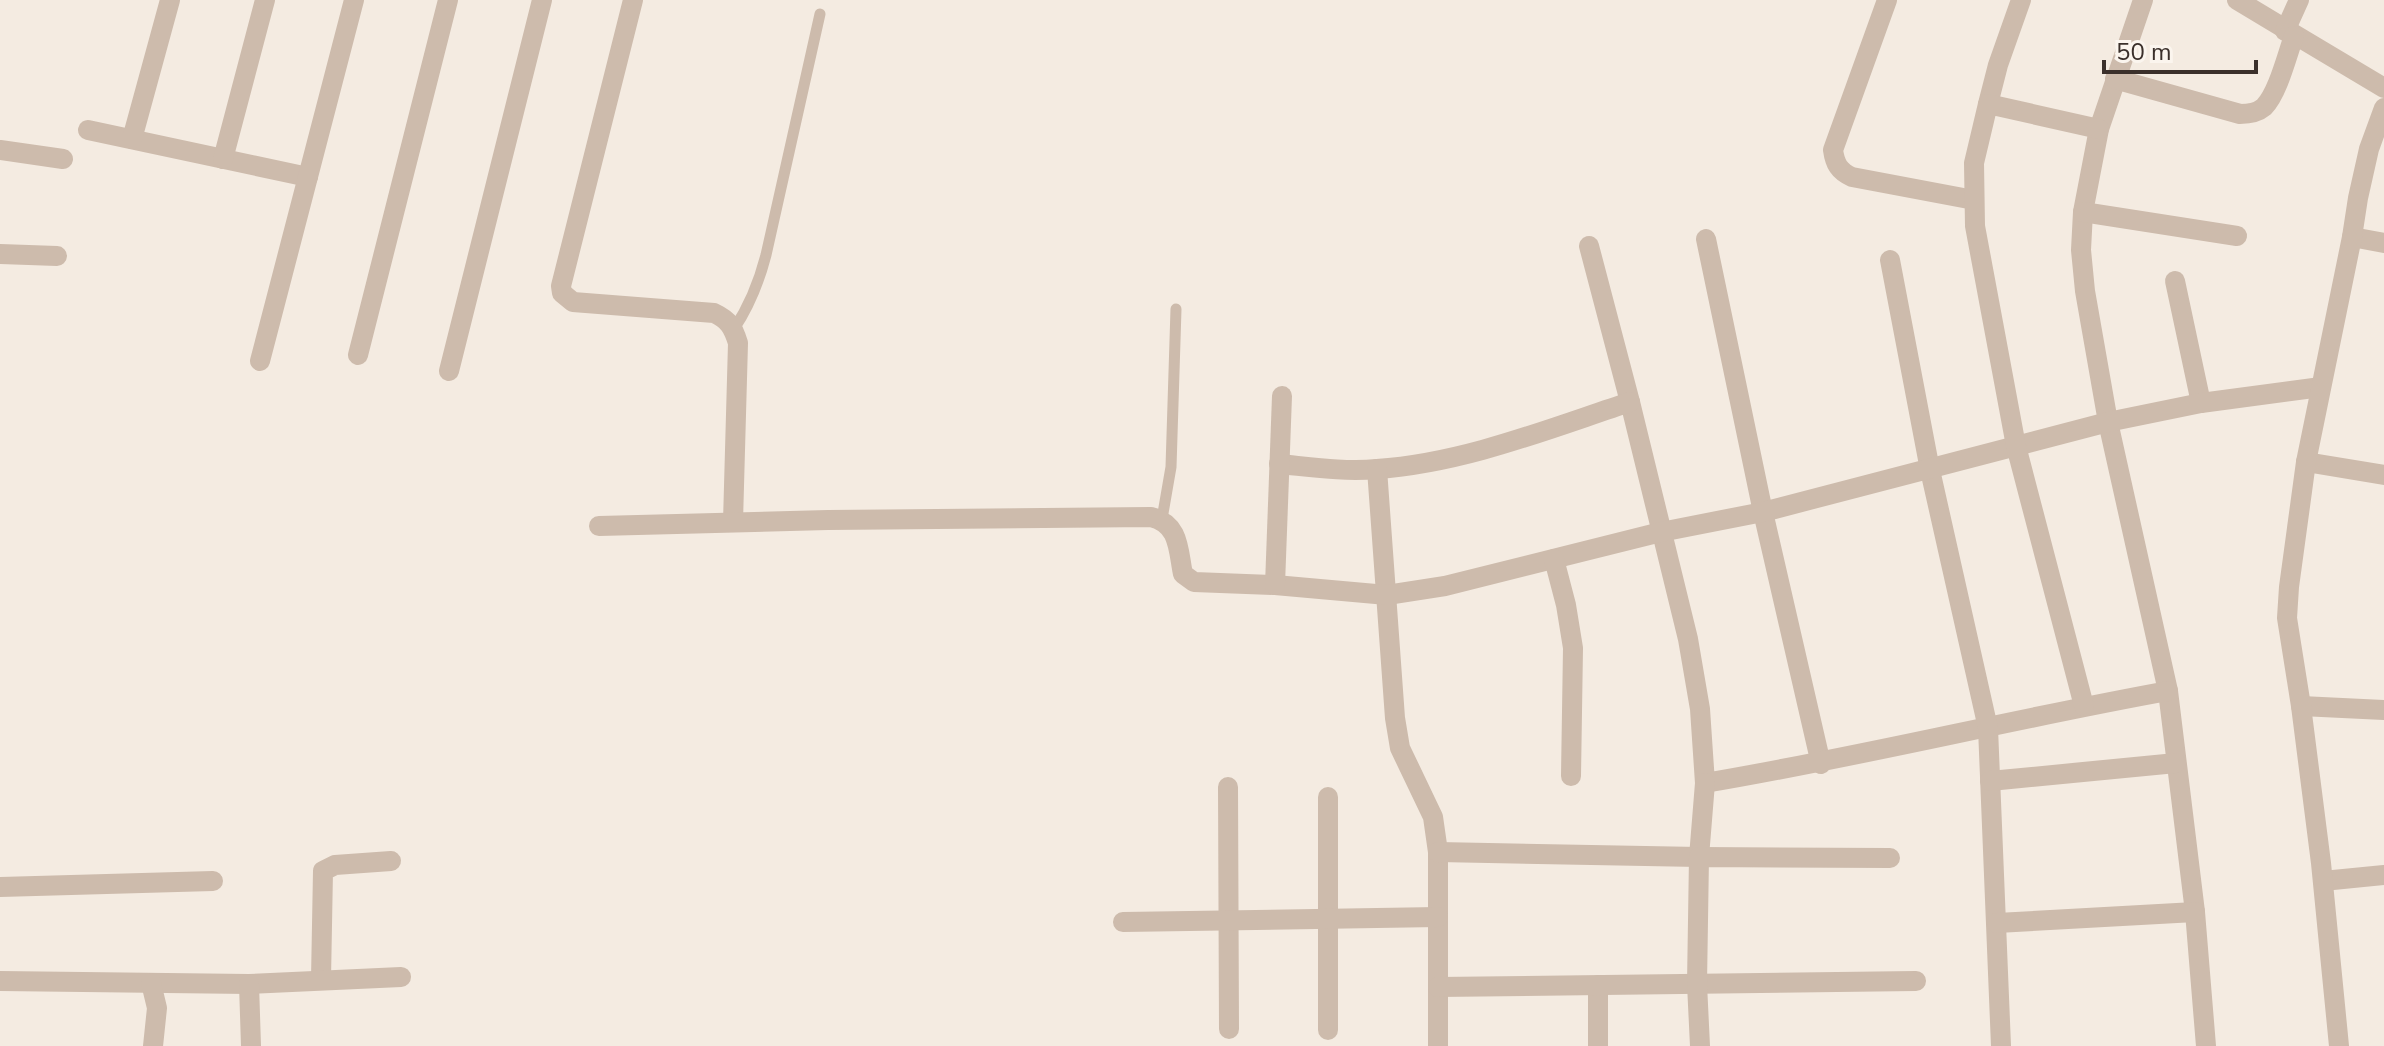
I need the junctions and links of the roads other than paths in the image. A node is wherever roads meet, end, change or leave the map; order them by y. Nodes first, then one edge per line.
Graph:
1 (170, 0) edge
2 (265, 0) edge
3 (354, 0) edge
4 (448, 0) edge
5 (542, 0) edge
6 (633, 0) edge
7 (1887, 0) edge
8 (2021, 0) edge
9 (2143, 0) edge
10 (2237, 0) edge
11 (2299, 0) edge
12 (820, 14) dead end
13 (2290, 34) junction
14 (2115, 79) junction
15 (2384, 88) edge
16 (1988, 104) junction
17 (2384, 108) edge
18 (2099, 129) junction
19 (88, 130) dead end
20 (132, 139) junction
21 (0, 150) edge
22 (63, 159) dead end
23 (223, 159) junction
24 (308, 177) junction
25 (1974, 200) junction
26 (2083, 212) junction
27 (2237, 236) dead end
28 (2352, 237) junction
29 (1706, 239) dead end
30 (2384, 243) edge
31 (1589, 246) dead end
32 (0, 254) edge
33 (57, 256) dead end
34 (1890, 260) dead end
35 (2175, 281) dead end
36 (1176, 309) dead end
37 (734, 329) junction
38 (358, 355) dead end
39 (260, 361) dead end
40 (449, 371) dead end
41 (2321, 387) junction
42 (1282, 396) dead end
43 (1630, 402) junction
44 (2201, 403) junction
45 (2108, 422) junction
46 (2016, 446) junction
47 (2306, 462) junction
48 (1279, 464) junction
49 (1377, 469) junction
50 (1930, 470) junction
51 (2384, 475) edge
52 (1763, 512) junction
53 (1162, 519) junction
54 (733, 522) junction
55 (599, 526) dead end
56 (1661, 532) junction
57 (1554, 559) junction
58 (1275, 585) junction
59 (1387, 595) junction
60 (2168, 691) junction
61 (2084, 706) junction
62 (2301, 706) junction
63 (2384, 710) edge
64 (1988, 728) junction
65 (2176, 763) junction
66 (1821, 764) junction
67 (1571, 776) dead end
68 (1990, 781) junction
69 (1705, 783) junction
70 (1228, 787) dead end
71 (1328, 797) dead end
72 (1438, 852) junction
73 (1699, 857) junction
74 (1890, 858) dead end
75 (391, 861) dead end
76 (2384, 875) edge
77 (213, 881) dead end
78 (2323, 881) junction
79 (0, 887) edge
80 (2195, 912) junction
81 (1438, 917) junction
82 (1327, 919) junction
83 (1230, 920) junction
84 (1123, 922) dead end
85 (1997, 923) junction
86 (401, 977) dead end
87 (321, 979) junction
88 (0, 981) edge
89 (1916, 981) dead end
90 (151, 983) junction
91 (249, 984) junction
92 (1697, 984) junction
93 (1598, 985) junction
94 (1438, 987) junction
95 (1229, 1029) dead end
96 (1328, 1030) dead end
97 (153, 1046) edge
98 (251, 1046) edge
99 (1438, 1046) edge
100 (1598, 1046) edge
101 (1700, 1046) edge
102 (2001, 1046) edge
103 (2206, 1046) edge
104 (2339, 1046) edge

1 - 20 street
2 - 23 street
3 - 24 street
4 - 38 street
5 - 40 street
6 - 37 street
7 - 25 street
8 - 16 street
9 - 14 street
10 - 13 street
11 - 13 street
12 - 37 lane
13 - 14 street
13 - 15 street
14 - 18 street
16 - 18 street
16 - 25 street
17 - 28 street
18 - 26 street
19 - 20 street
20 - 23 street
21 - 22 street
23 - 24 street
24 - 39 street
25 - 46 street
26 - 27 street
26 - 45 street
28 - 30 street
28 - 41 street
29 - 52 street
31 - 43 street
32 - 33 street
34 - 50 street
35 - 44 street
36 - 53 lane
37 - 54 street
41 - 44 street
41 - 47 street
42 - 48 street
43 - 49 street
43 - 56 street
44 - 45 street
45 - 46 street
45 - 60 street
46 - 50 street
46 - 61 street
47 - 51 street
47 - 62 street
48 - 49 street
48 - 58 street
49 - 59 street
50 - 52 street
50 - 64 street
52 - 56 street
52 - 66 street
53 - 54 street
53 - 58 street
54 - 55 street
56 - 57 street
56 - 69 street
57 - 59 street
57 - 67 street
58 - 59 street
59 - 72 street
60 - 61 street
60 - 65 street
61 - 64 street
62 - 63 street
62 - 78 street
64 - 66 street
64 - 68 street
65 - 68 street
65 - 80 street
66 - 69 street
68 - 85 street
69 - 73 street
70 - 83 street
71 - 82 street
72 - 73 street
72 - 81 street
73 - 74 street
73 - 92 street
75 - 87 street
76 - 78 street
77 - 79 street
78 - 104 street
80 - 85 street
80 - 103 street
81 - 82 street
81 - 94 street
82 - 83 street
82 - 96 street
83 - 84 street
83 - 95 street
85 - 102 street
86 - 87 street
87 - 91 street
88 - 90 street
89 - 92 street
90 - 91 street
90 - 97 street
91 - 98 street
92 - 93 street
92 - 101 street
93 - 94 street
93 - 100 street
94 - 99 street

